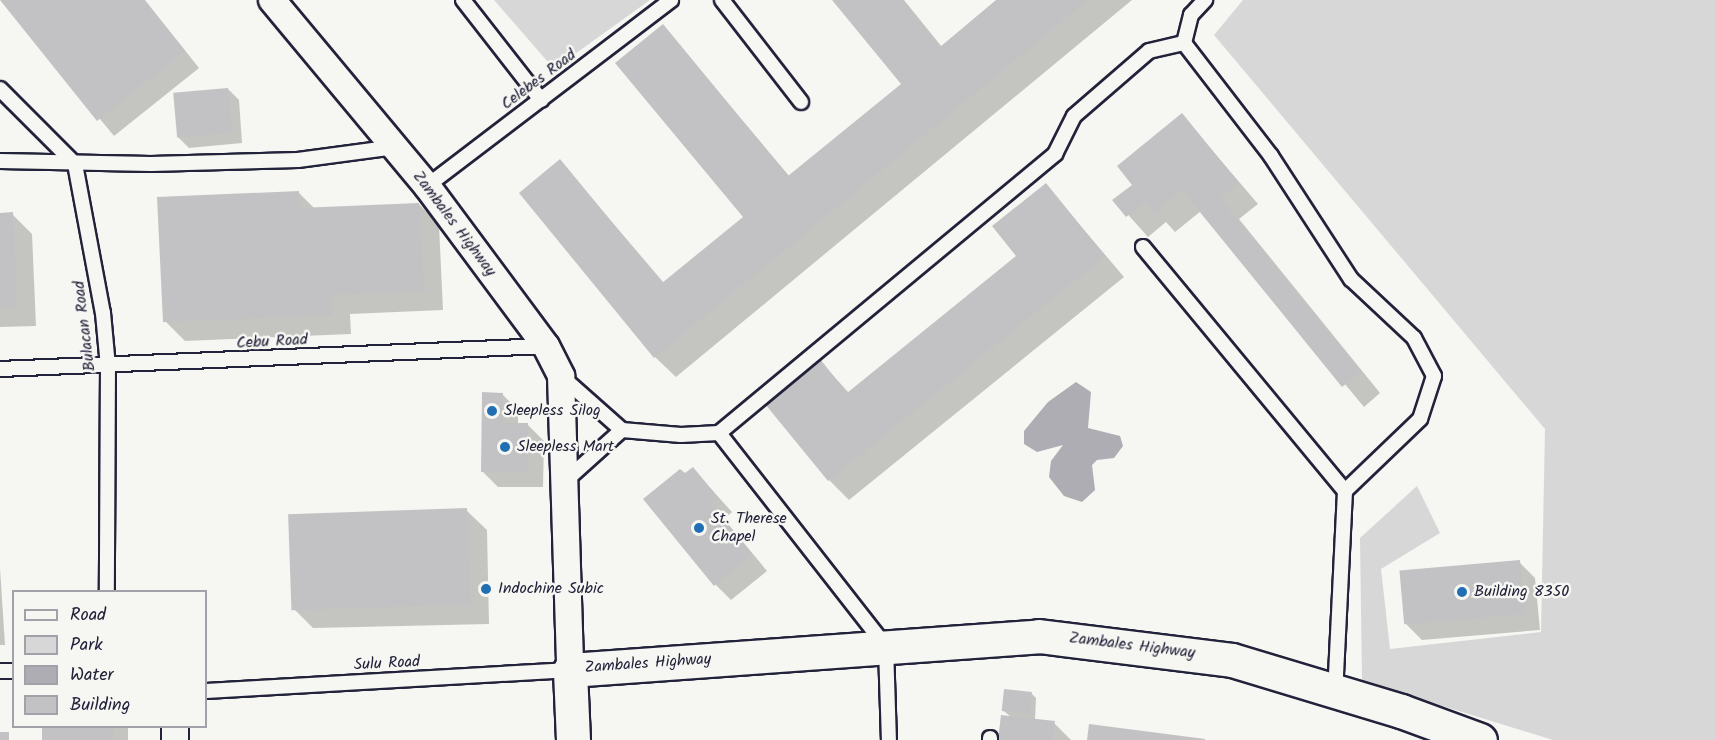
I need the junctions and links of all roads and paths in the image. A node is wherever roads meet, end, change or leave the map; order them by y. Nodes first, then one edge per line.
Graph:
1 (272, 0) edge
2 (463, 0) edge
3 (671, 0) edge
4 (722, 0) edge
5 (1205, 0) edge
6 (1184, 43) junction
7 (0, 89) edge
8 (541, 99) junction
9 (801, 102) dead end
10 (395, 147) junction
11 (0, 161) edge
12 (75, 164) junction
13 (427, 186) junction
14 (1143, 247) dead end
15 (546, 346) junction
16 (108, 367) junction
17 (0, 369) edge
18 (561, 375) junction
19 (622, 430) junction
20 (719, 433) junction
21 (564, 483) junction
22 (1345, 491) junction
23 (107, 590) edge
24 (886, 647) junction
25 (570, 670) junction
26 (207, 691) edge
27 (1335, 694) junction
28 (573, 740) edge
29 (889, 740) edge
30 (1480, 740) edge

1 - 10 street, Zambales Highway
2 - 8 lane
3 - 8 lane, Celebes Road
4 - 9 lane
5 - 6 lane
6 - 20 lane
6 - 22 lane
7 - 12 lane
8 - 13 lane, Celebes Road
10 - 12 lane
10 - 13 street, Zambales Highway
11 - 12 lane
12 - 16 lane, Bulacan Road
13 - 15 street, Zambales Highway
14 - 22 lane
15 - 16 lane, Cebu Road
15 - 18 street, Zambales Highway
16 - 17 lane, Cebu Road
16 - 23 lane, Bulacan Road
18 - 19 lane
18 - 21 street, Zambales Highway
19 - 20 lane
19 - 21 lane
20 - 24 lane
21 - 25 street, Zambales Highway
22 - 27 lane
24 - 25 main road, Zambales Highway
24 - 27 main road, Zambales Highway
24 - 29 lane
25 - 26 lane, Sulu Road
25 - 28 main road
27 - 30 main road, Zambales Highway

